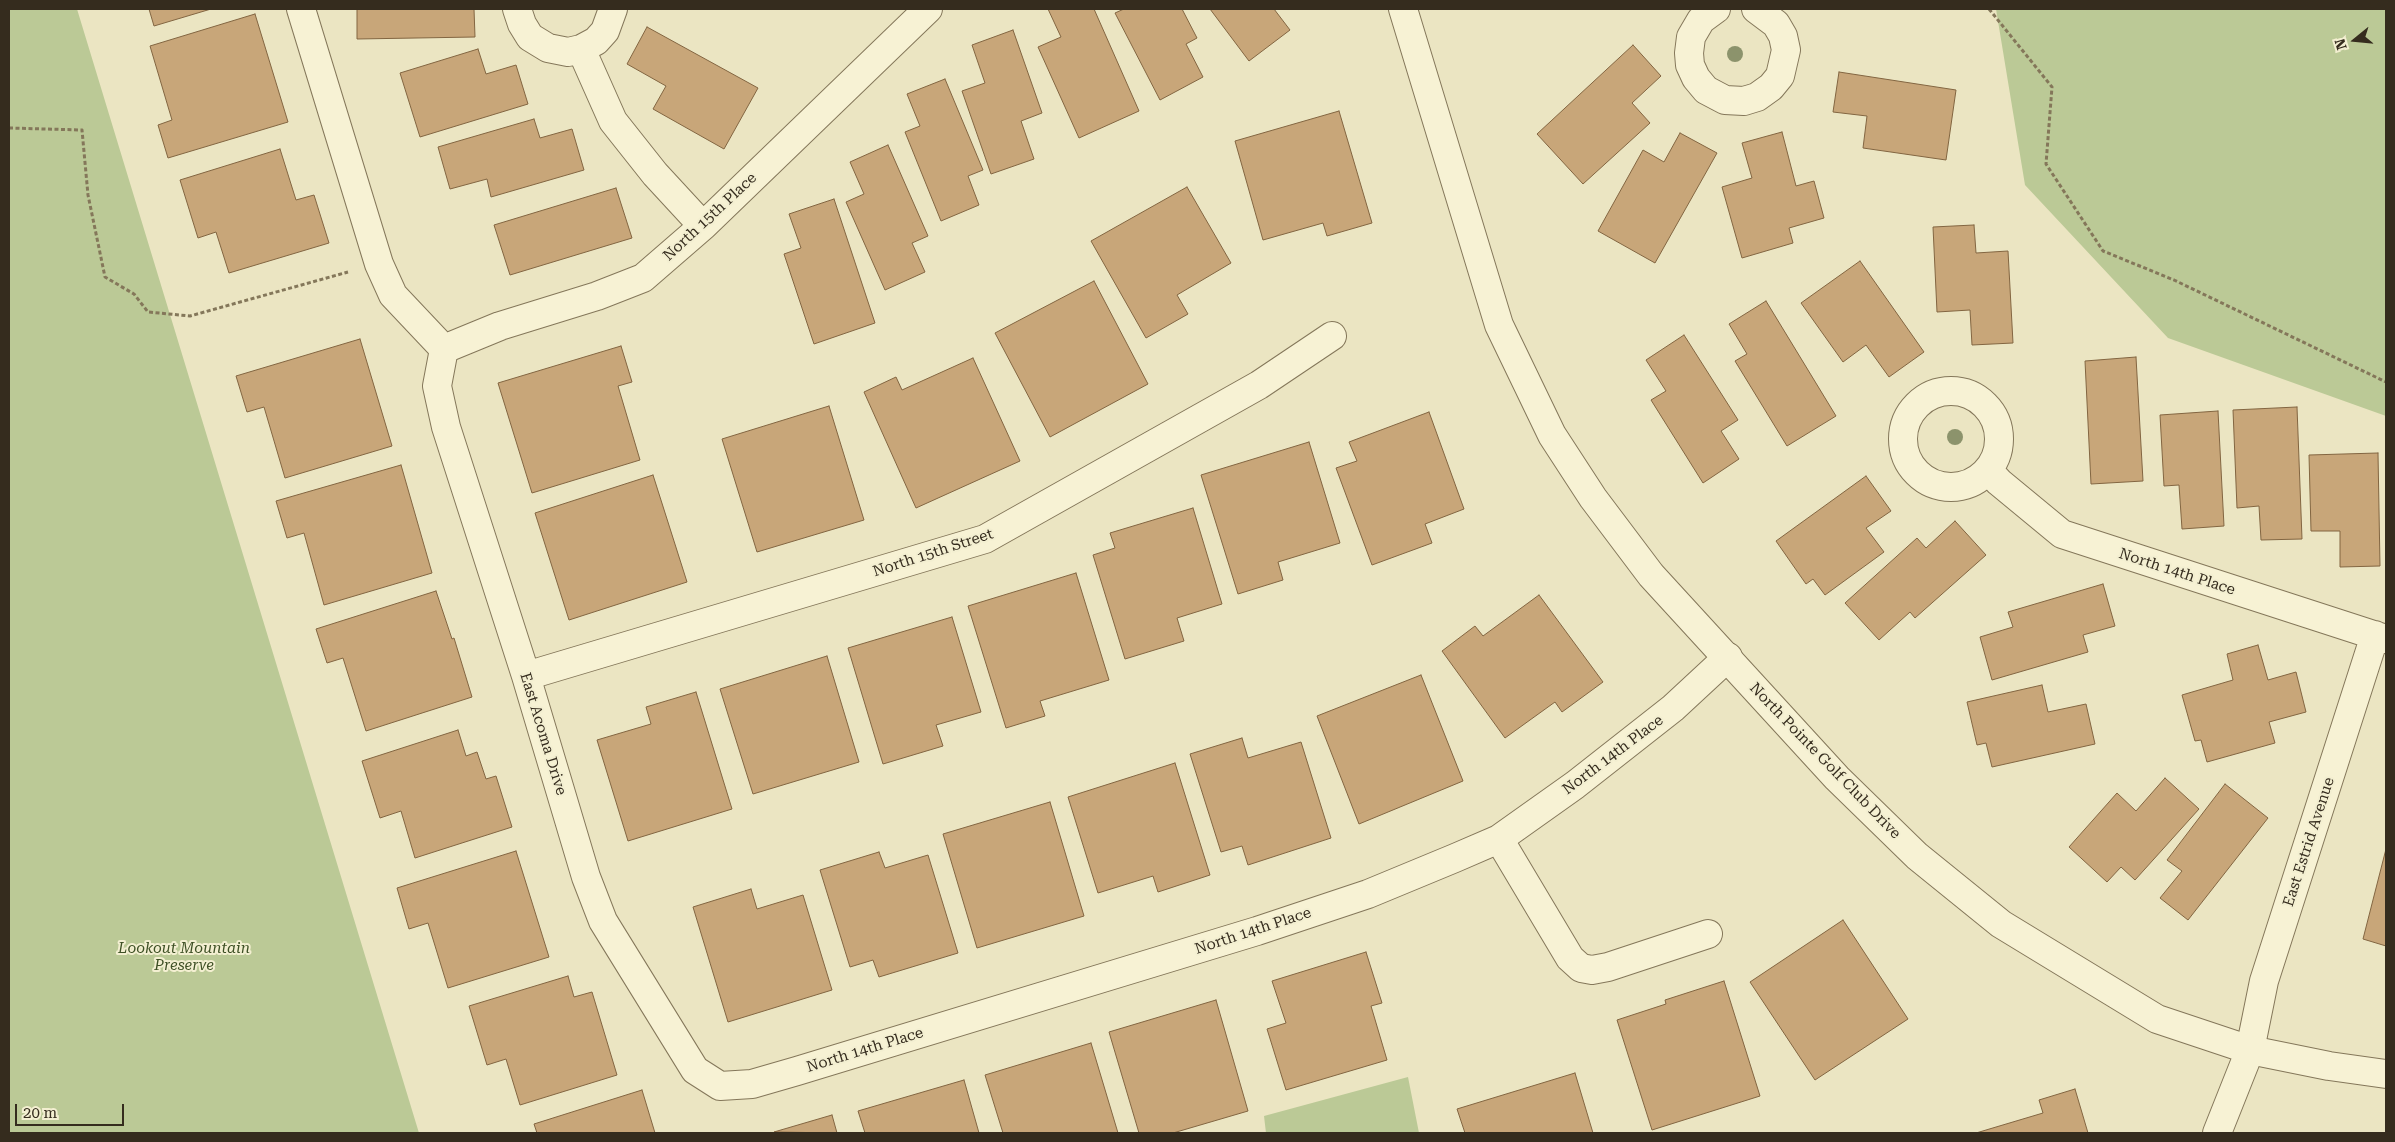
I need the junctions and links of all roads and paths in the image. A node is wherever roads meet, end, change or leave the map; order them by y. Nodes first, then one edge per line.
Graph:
1 (301, 9) edge
2 (517, 9) edge
3 (613, 9) edge
4 (928, 9) edge
5 (1403, 9) edge
6 (1716, 9) edge
7 (1756, 9) edge
8 (1989, 9) edge
9 (581, 49) junction
10 (9, 128) edge
11 (703, 226) junction
12 (379, 264) junction
13 (1332, 336) dead end
14 (444, 349) junction
15 (2386, 382) edge
16 (1988, 470) dead end
17 (2381, 637) edge
18 (1728, 658) junction
19 (526, 676) junction
20 (1498, 839) junction
21 (1708, 934) dead end
22 (2250, 1050) junction
23 (2386, 1074) edge
24 (720, 1086) joint
25 (2216, 1133) edge

1 - 12 street
2 - 9 street
3 - 9 street
4 - 11 street, North 15th Place
5 - 18 street, North Pointe Golf Club Drive
6 - 7 street
8 - 15 path
9 - 11 street
10 - 12 path
11 - 14 street, North 15th Place
12 - 14 street
13 - 19 street, North 15th Street
14 - 19 street, East Acoma Drive
16 - 17 street, North 14th Place
17 - 22 street, East Estrid Avenue
18 - 20 street, North 14th Place
18 - 22 street, North Pointe Golf Club Drive
19 - 24 street, East Acoma Drive
20 - 21 street
20 - 24 street, North 14th Place
22 - 23 street, North Pointe Golf Club Drive
22 - 25 street, East Estrid Avenue

